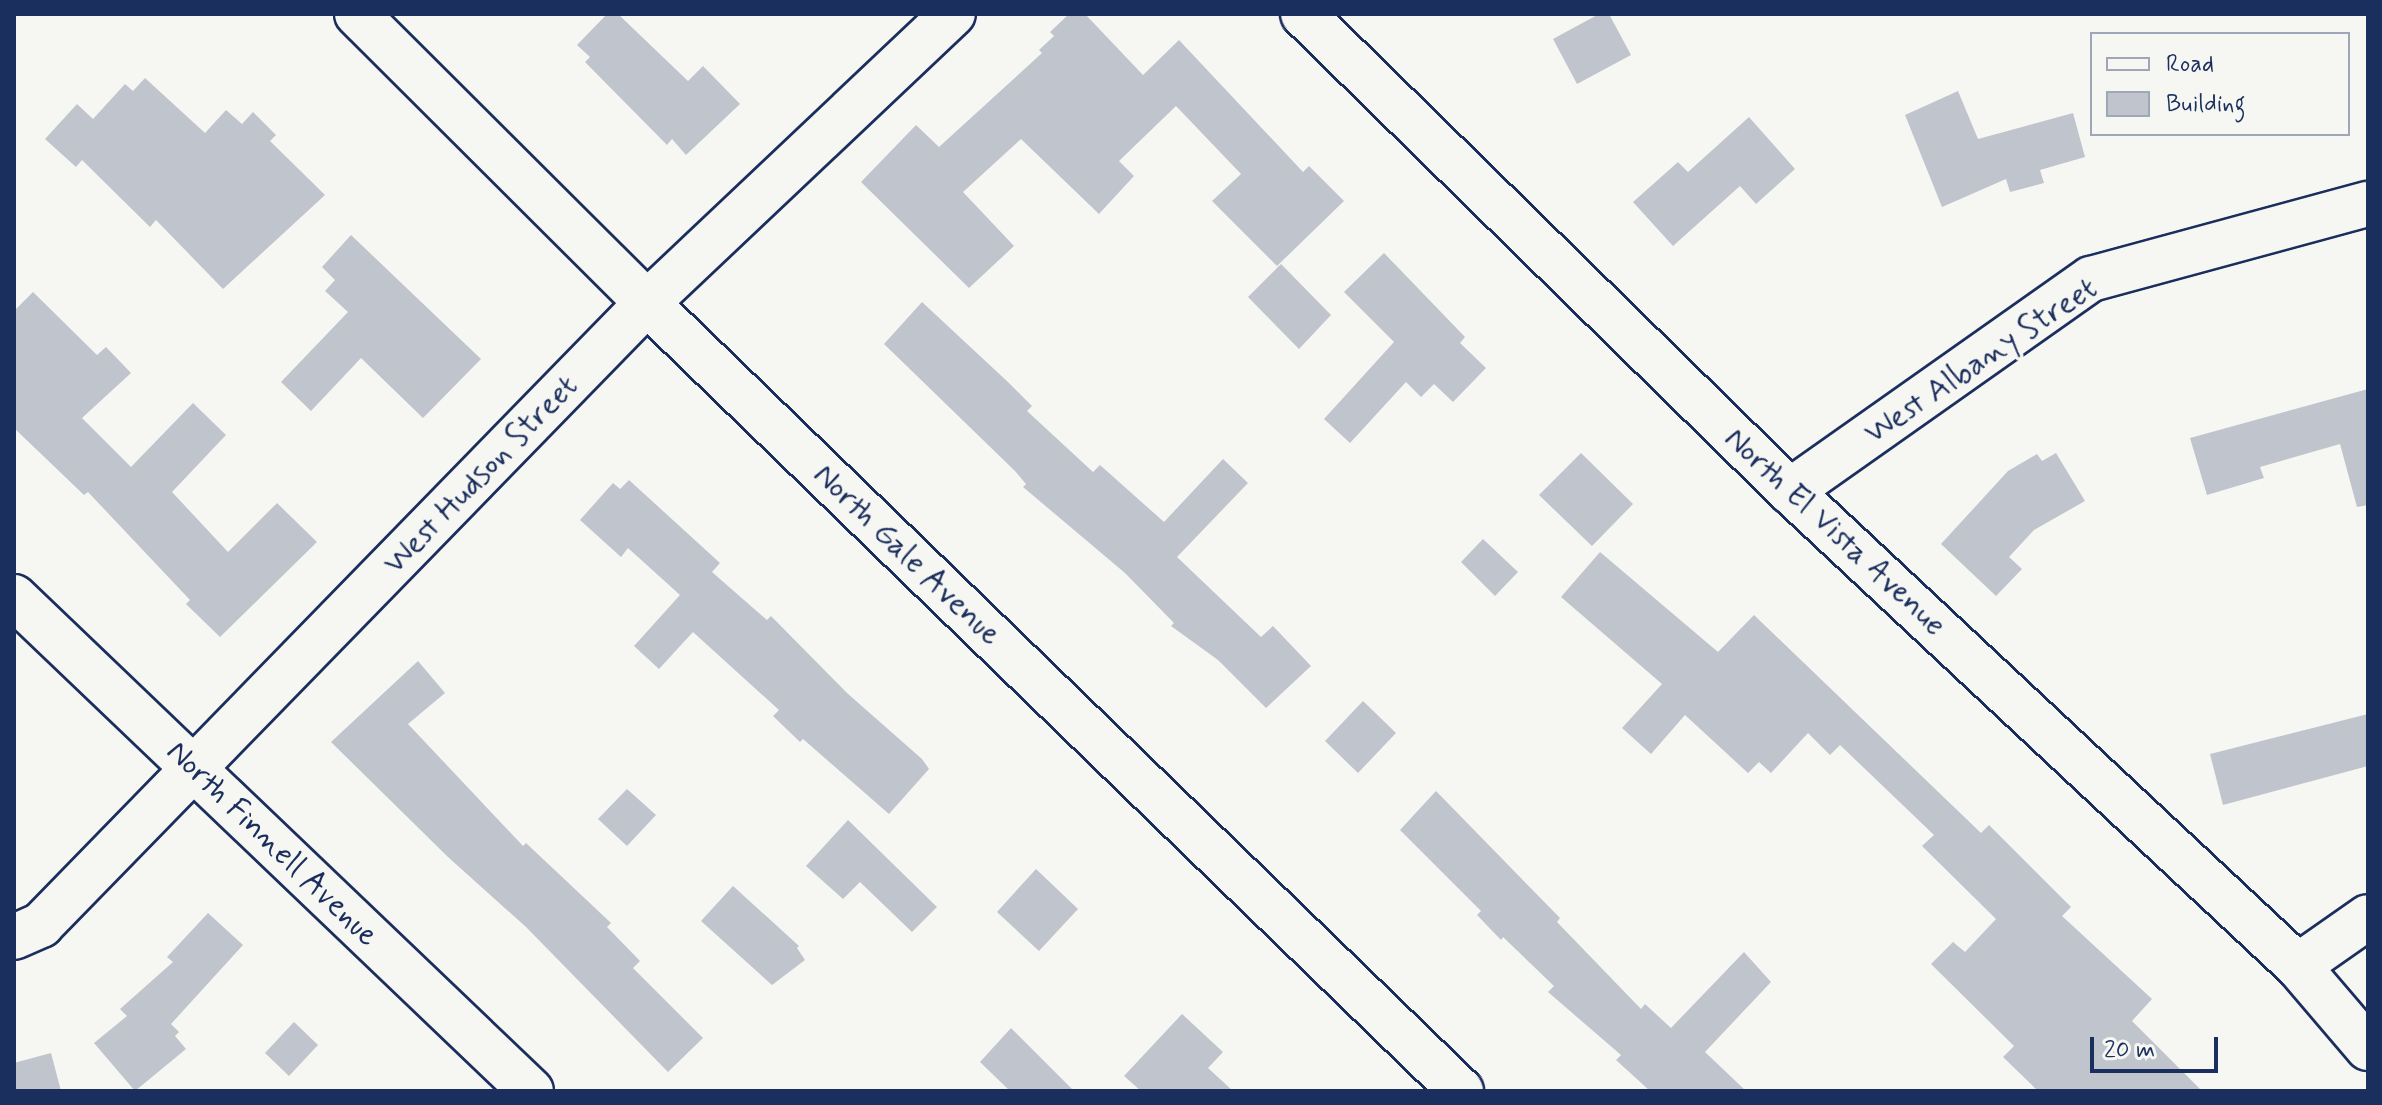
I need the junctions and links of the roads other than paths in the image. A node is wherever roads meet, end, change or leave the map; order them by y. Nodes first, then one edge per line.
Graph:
1 (357, 14) edge
2 (953, 14) edge
3 (1303, 14) edge
4 (2368, 204) edge
5 (647, 303) junction
6 (1790, 491) junction
7 (14, 597) edge
8 (195, 770) junction
9 (2368, 917) edge
10 (14, 937) edge
11 (2298, 966) junction
12 (2368, 1048) edge
13 (531, 1091) edge
14 (1461, 1091) edge

1 - 5 street, North Gale Avenue
2 - 5 street, West Hudson Street
3 - 6 street, North El Vista Avenue
4 - 6 street, West Albany Street
5 - 8 street, West Hudson Street
5 - 14 street, North Gale Avenue
6 - 11 street, North El Vista Avenue
7 - 8 street, North Finnell Avenue
8 - 10 street, West Hudson Street
8 - 13 street, North Finnell Avenue
9 - 11 street
11 - 12 street, North El Vista Avenue

